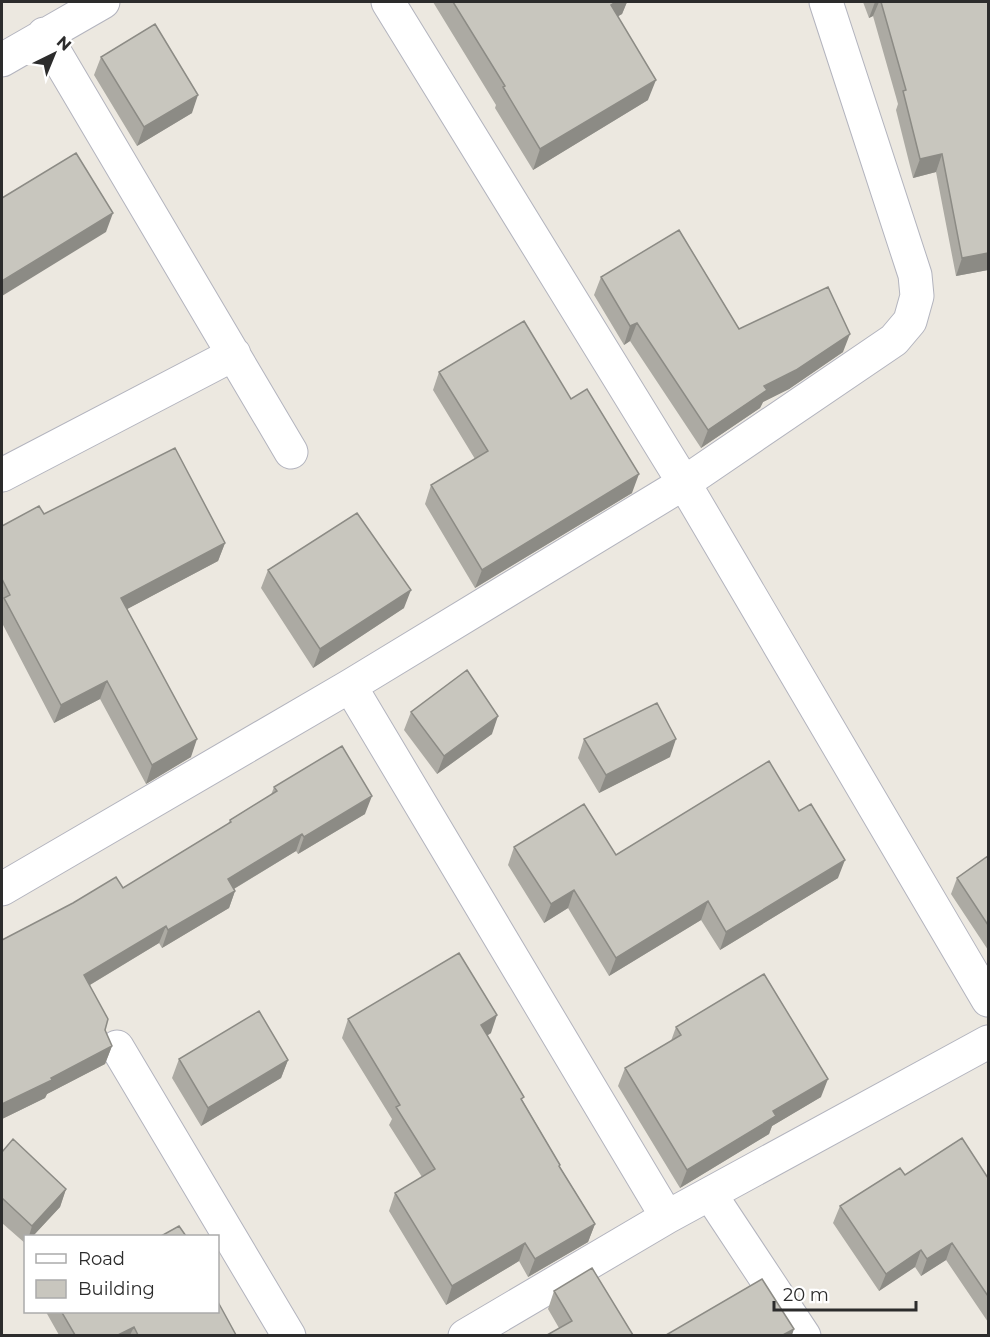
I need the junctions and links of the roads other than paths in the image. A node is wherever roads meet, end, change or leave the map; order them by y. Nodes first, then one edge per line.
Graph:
1 (103, 2) edge
2 (388, 2) edge
3 (826, 2) edge
4 (44, 34) junction
5 (2, 60) edge
6 (234, 354) junction
7 (291, 452) dead end
8 (2, 475) edge
9 (684, 483) junction
10 (350, 686) junction
11 (2, 888) edge
12 (988, 1000) edge
13 (988, 1041) edge
14 (117, 1047) dead end
15 (710, 1194) junction
16 (667, 1217) junction
17 (289, 1335) edge
18 (465, 1335) edge
19 (804, 1335) edge

1 - 4 street
2 - 9 street
3 - 9 street
4 - 5 street
4 - 6 street
6 - 7 street
6 - 8 street
9 - 10 street
9 - 12 street
10 - 11 street
10 - 16 street
13 - 15 street
14 - 17 street
15 - 16 street
15 - 19 street
16 - 18 street

